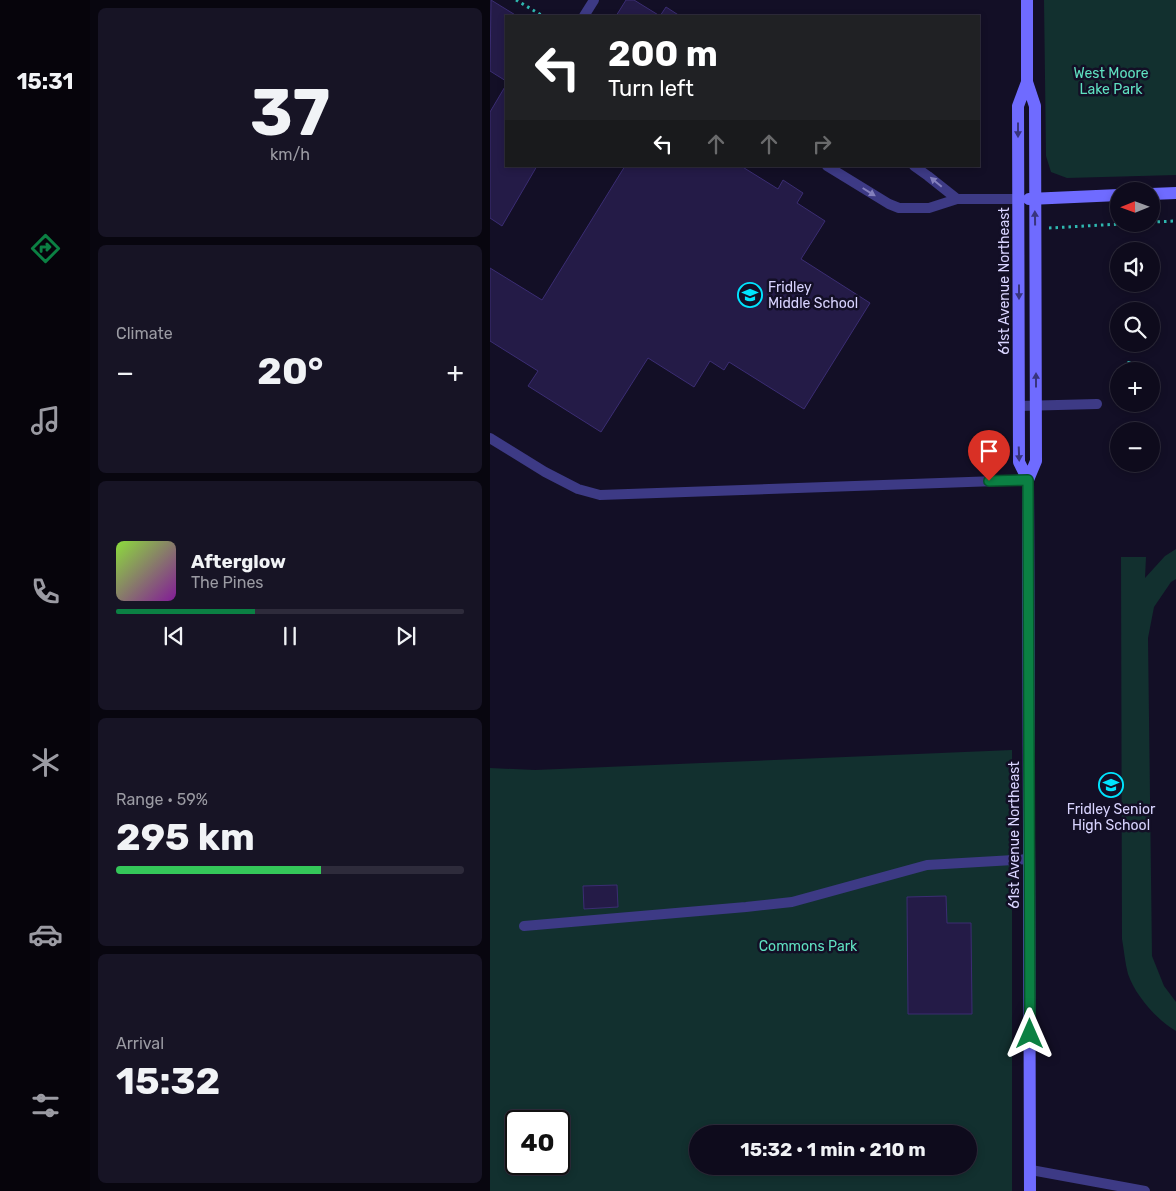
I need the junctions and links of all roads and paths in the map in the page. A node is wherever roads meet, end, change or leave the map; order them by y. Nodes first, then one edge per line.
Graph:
1 (516, 0) edge
2 (594, 0) edge
3 (1027, 0) edge
4 (541, 15) edge
5 (585, 15) edge
6 (1027, 82) junction
7 (829, 167) edge
8 (915, 167) edge
9 (1176, 193) edge
10 (1160, 194) edge
11 (1110, 195) edge
12 (957, 199) junction
13 (1018, 199) junction
14 (1035, 199) junction
15 (1176, 221) edge
16 (1160, 222) edge
17 (1110, 225) edge
18 (1055, 228) dead end
19 (1097, 404) dead end
20 (1019, 406) junction
21 (1036, 406) junction
22 (490, 438) edge
23 (1028, 480) junction
24 (1029, 860) junction
25 (524, 926) dead end
26 (1031, 1170) junction
27 (1030, 1191) edge
28 (1146, 1191) edge

1 - 4 path
2 - 5 lane
3 - 6 street, 61st Avenue Northeast
6 -> 13 street, 61st Avenue Northeast
6 - 14 street, 61st Avenue Northeast
7 -> 12 lane
12 -> 8 lane
9 - 10 street
11 - 14 street
12 - 13 lane
13 - 14 street
13 -> 20 street, 61st Avenue Northeast
21 -> 14 street, 61st Avenue Northeast
15 - 16 path
17 - 18 path
19 - 21 lane
20 - 21 lane
20 -> 23 street, 61st Avenue Northeast
21 - 23 street, 61st Avenue Northeast
22 - 23 lane
23 - 24 street, 61st Avenue Northeast
24 - 25 lane
24 - 26 street, 61st Avenue Northeast
26 - 27 street, 61st Avenue Northeast
26 - 28 lane

